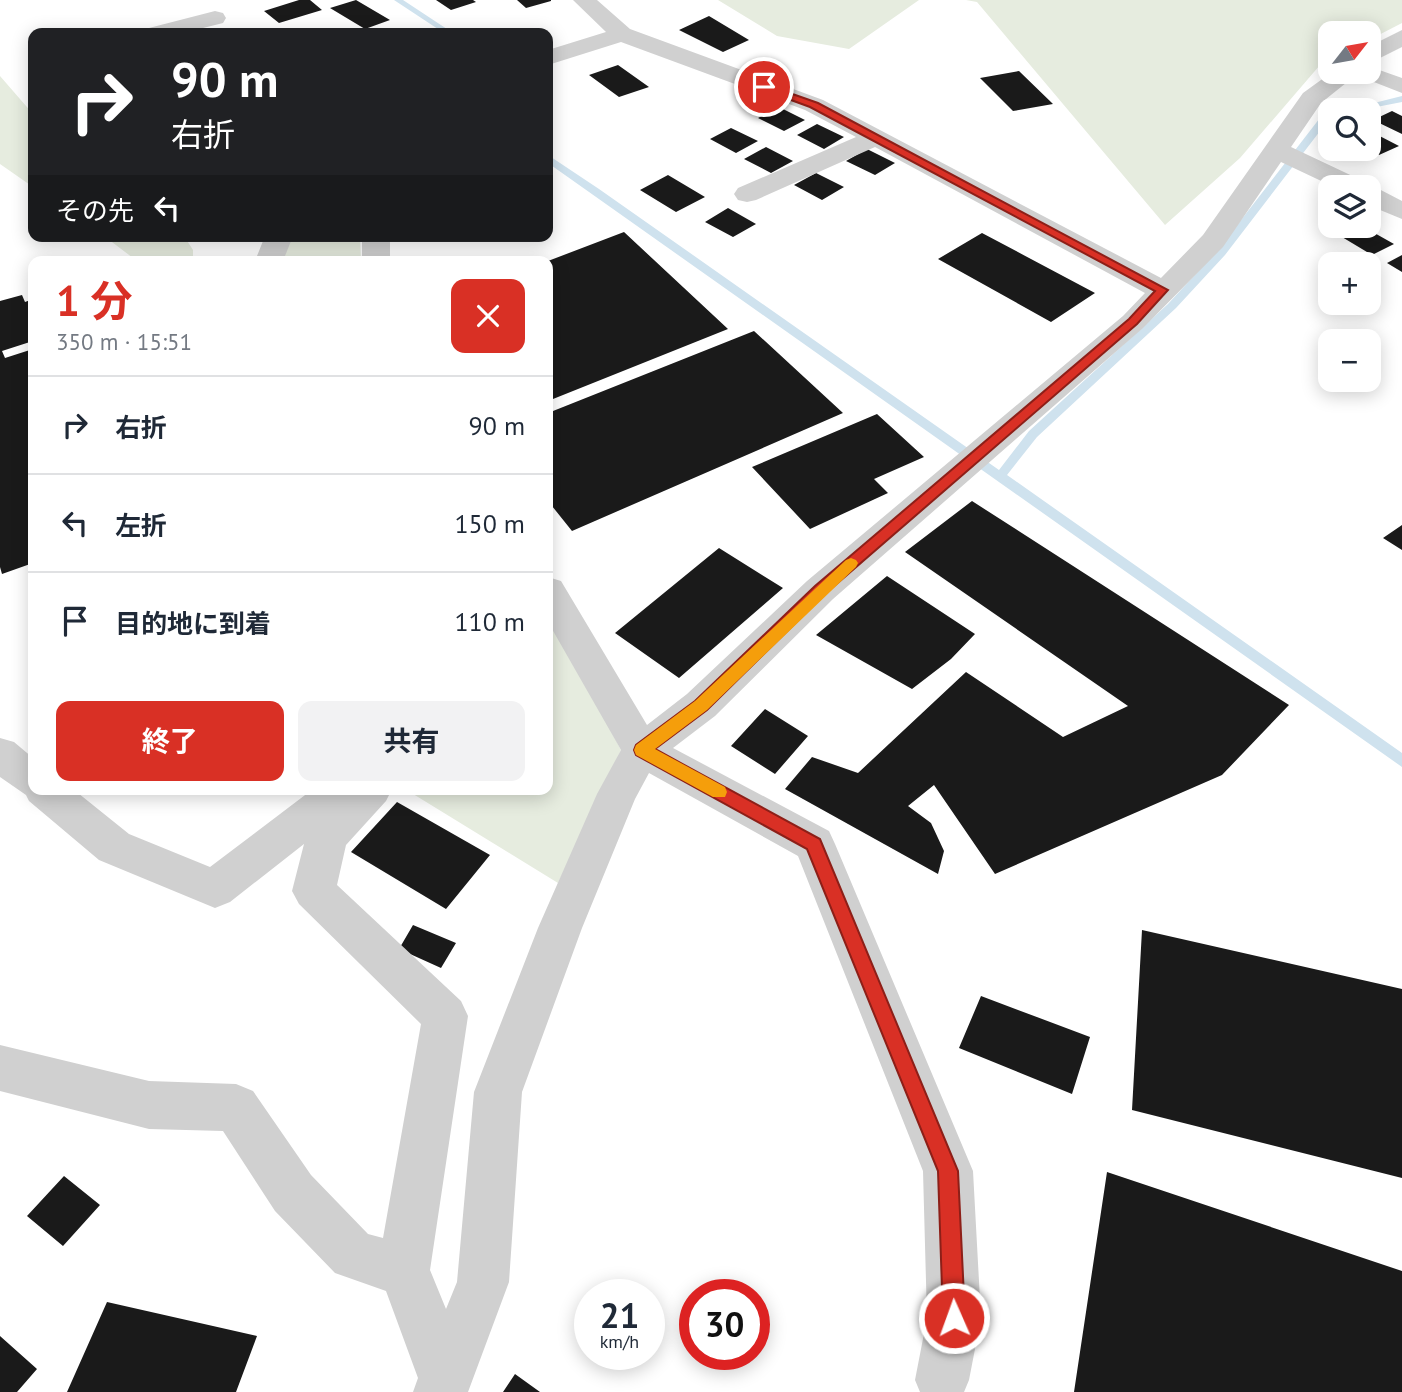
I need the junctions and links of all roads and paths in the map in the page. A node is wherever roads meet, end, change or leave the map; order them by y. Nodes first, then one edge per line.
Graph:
1 (584, 0) edge
2 (207, 22) edge
3 (180, 28) edge
4 (622, 34) junction
5 (1402, 37) edge
6 (1381, 49) edge
7 (553, 56) edge
8 (1402, 60) edge
9 (1381, 64) edge
10 (1381, 78) edge
11 (1331, 84) edge
12 (1402, 86) edge
13 (875, 138) junction
14 (1278, 150) junction
15 (1329, 175) edge
16 (747, 194) dead end
17 (1381, 200) edge
18 (1402, 211) edge
19 (1162, 290) junction
20 (553, 599) edge
21 (642, 750) junction
22 (0, 754) edge
23 (28, 777) edge
24 (50, 795) edge
25 (336, 795) edge
26 (366, 795) edge
27 (0, 1068) edge
28 (404, 1270) junction
29 (942, 1380) dead end
30 (443, 1386) edge

1 - 4 street
2 - 3 street
4 - 7 street
4 - 13 street
5 - 6 street
8 - 9 street
10 - 12 street
11 - 14 street
13 - 16 street
13 - 19 street
14 - 15 street
14 - 19 street
17 - 18 street
19 - 21 street
20 - 21 street
21 - 29 street
21 - 30 street
22 - 23 street
24 - 25 street
26 - 28 street
27 - 28 street
28 - 30 street

